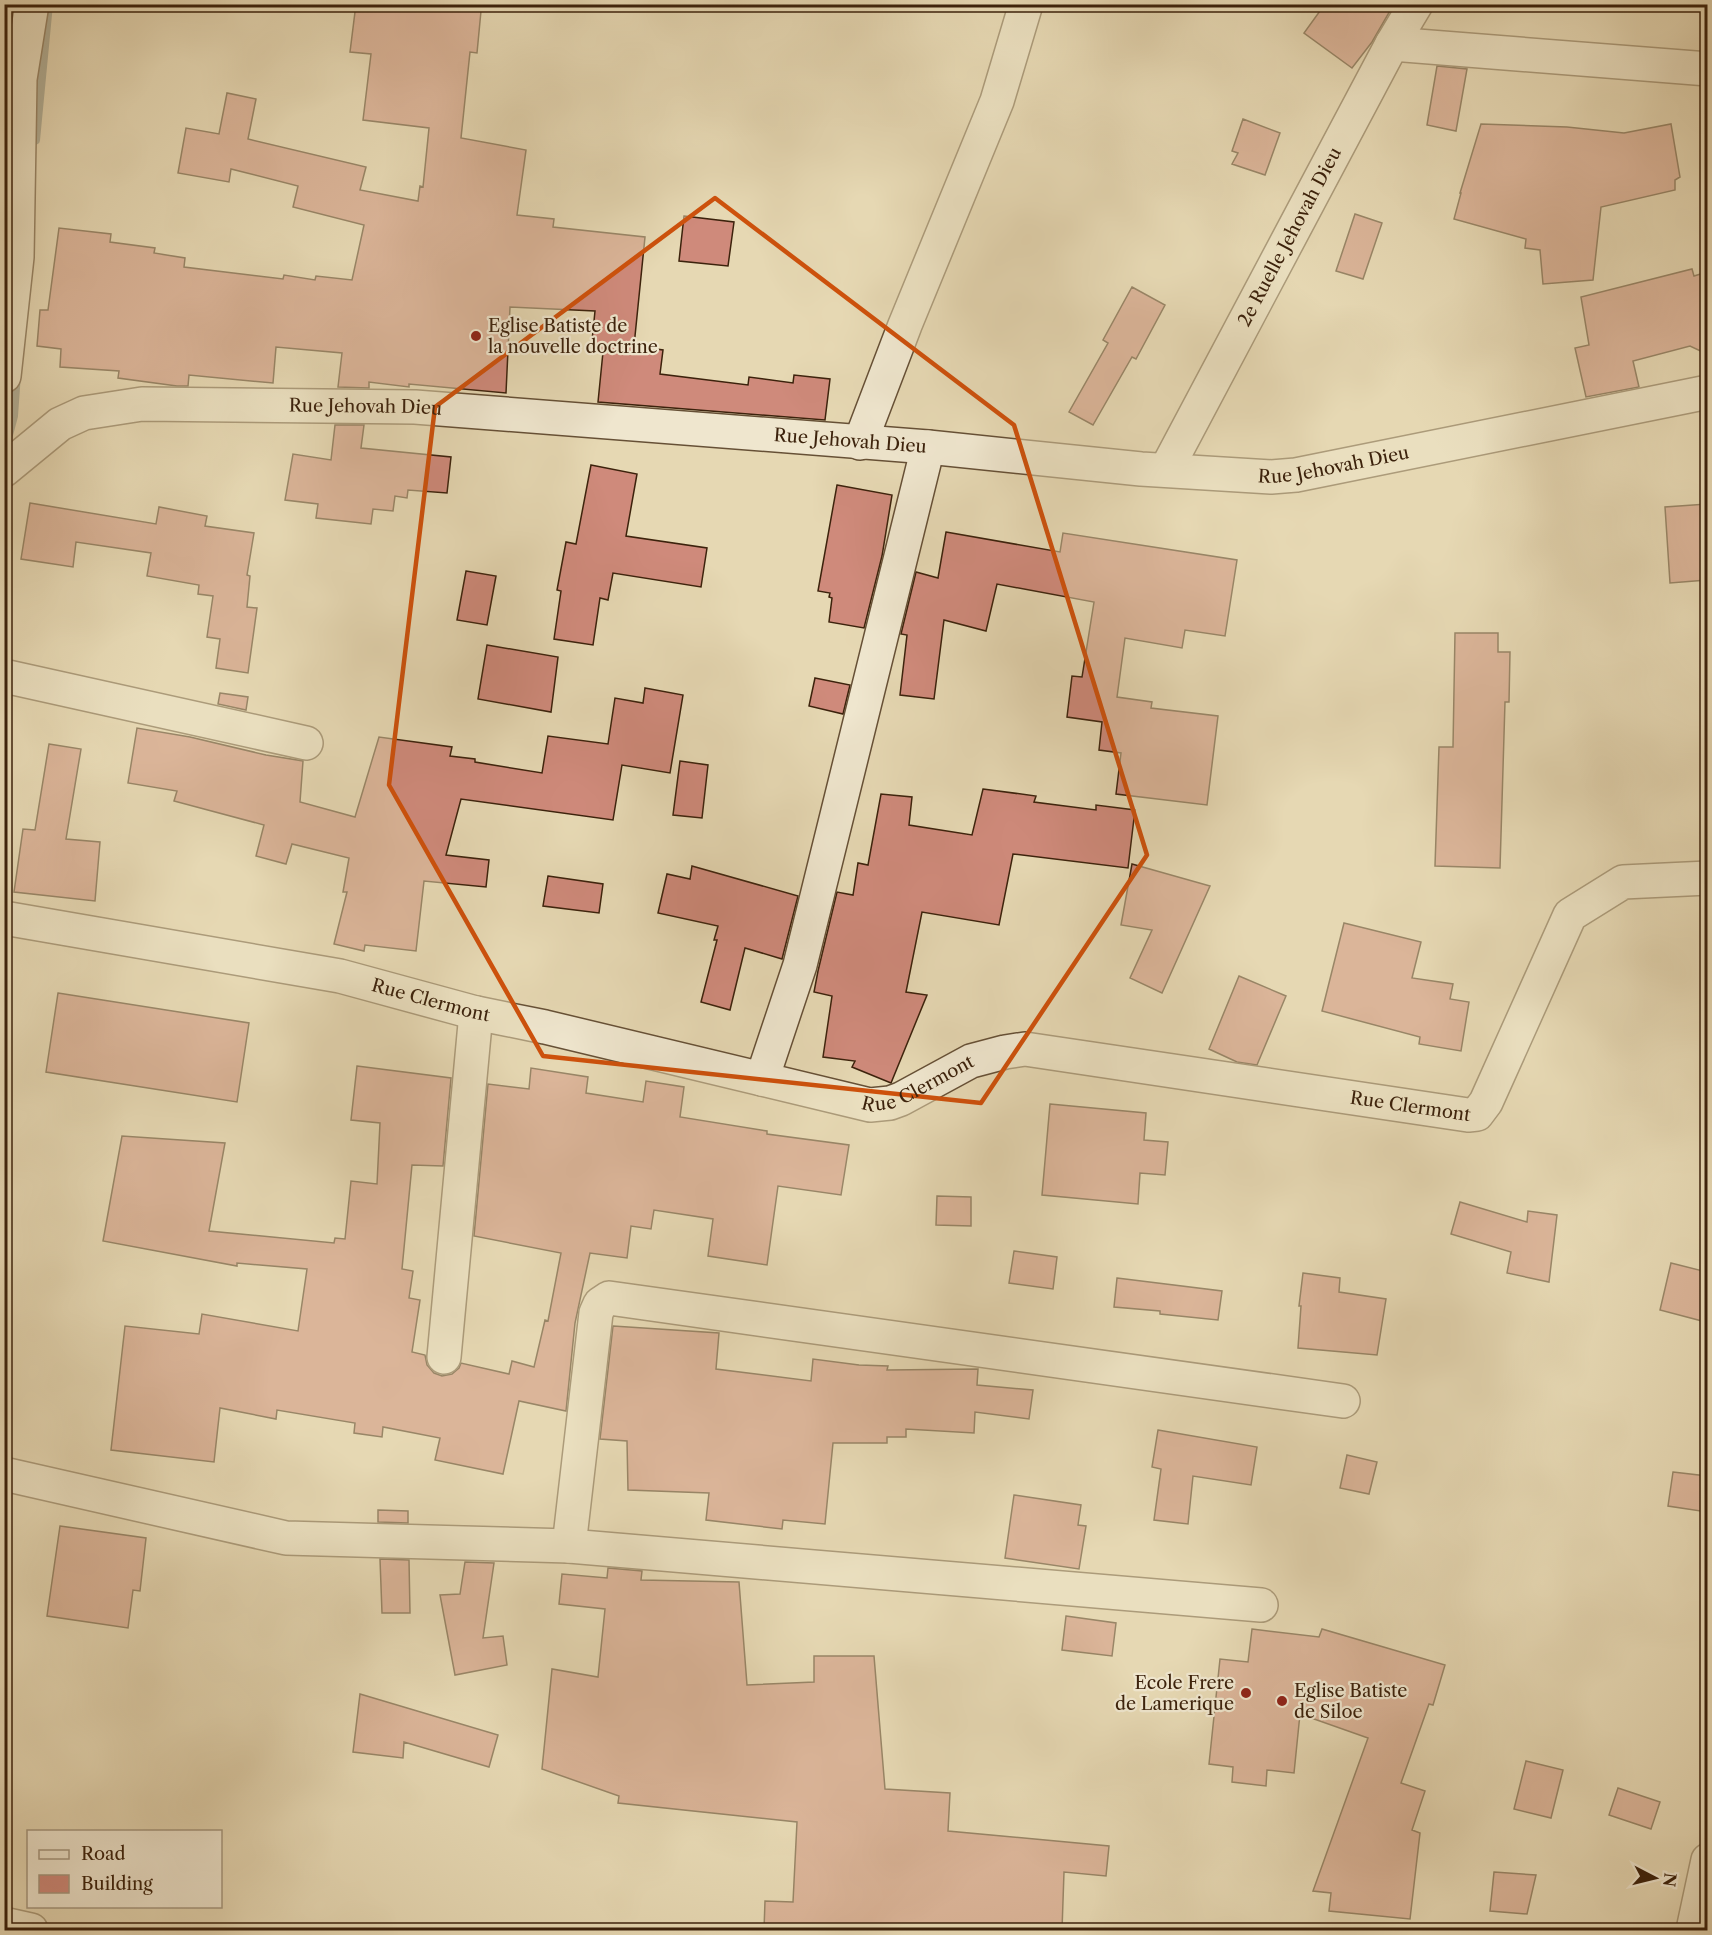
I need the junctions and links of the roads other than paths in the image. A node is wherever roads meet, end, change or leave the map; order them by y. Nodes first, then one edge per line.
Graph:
1 (32, 4) edge
2 (1026, 4) edge
3 (1416, 4) edge
4 (1392, 44) junction
5 (1707, 69) edge
6 (11, 255) edge
7 (4, 376) edge
8 (1707, 392) edge
9 (860, 443) junction
10 (928, 447) junction
11 (4, 470) edge
12 (1166, 470) junction
13 (4, 676) edge
14 (306, 743) dead end
15 (1707, 878) edge
16 (4, 918) edge
17 (476, 1013) junction
18 (762, 1079) junction
19 (444, 1357) dead end
20 (1343, 1401) dead end
21 (4, 1474) edge
22 (568, 1546) junction
23 (1261, 1605) dead end
24 (1707, 1860) edge
25 (4, 1924) edge
26 (31, 1930) edge
27 (1693, 1930) edge

1 - 6 street
2 - 9 street
3 - 4 street, 2e Ruelle Jehovah Dieu
4 - 5 street
4 - 12 street, 2e Ruelle Jehovah Dieu
6 - 7 street
8 - 12 street, Rue Jehovah Dieu
9 - 10 street, Rue Jehovah Dieu
9 - 11 street, Rue Jehovah Dieu
10 - 12 street, Rue Jehovah Dieu
10 - 18 street
13 - 14 street
15 - 18 street, Rue Clermont
16 - 17 street, Rue Clermont
17 - 18 street, Rue Clermont
17 - 19 street
20 - 22 street
21 - 22 street
22 - 23 street
24 - 27 street
25 - 26 street

